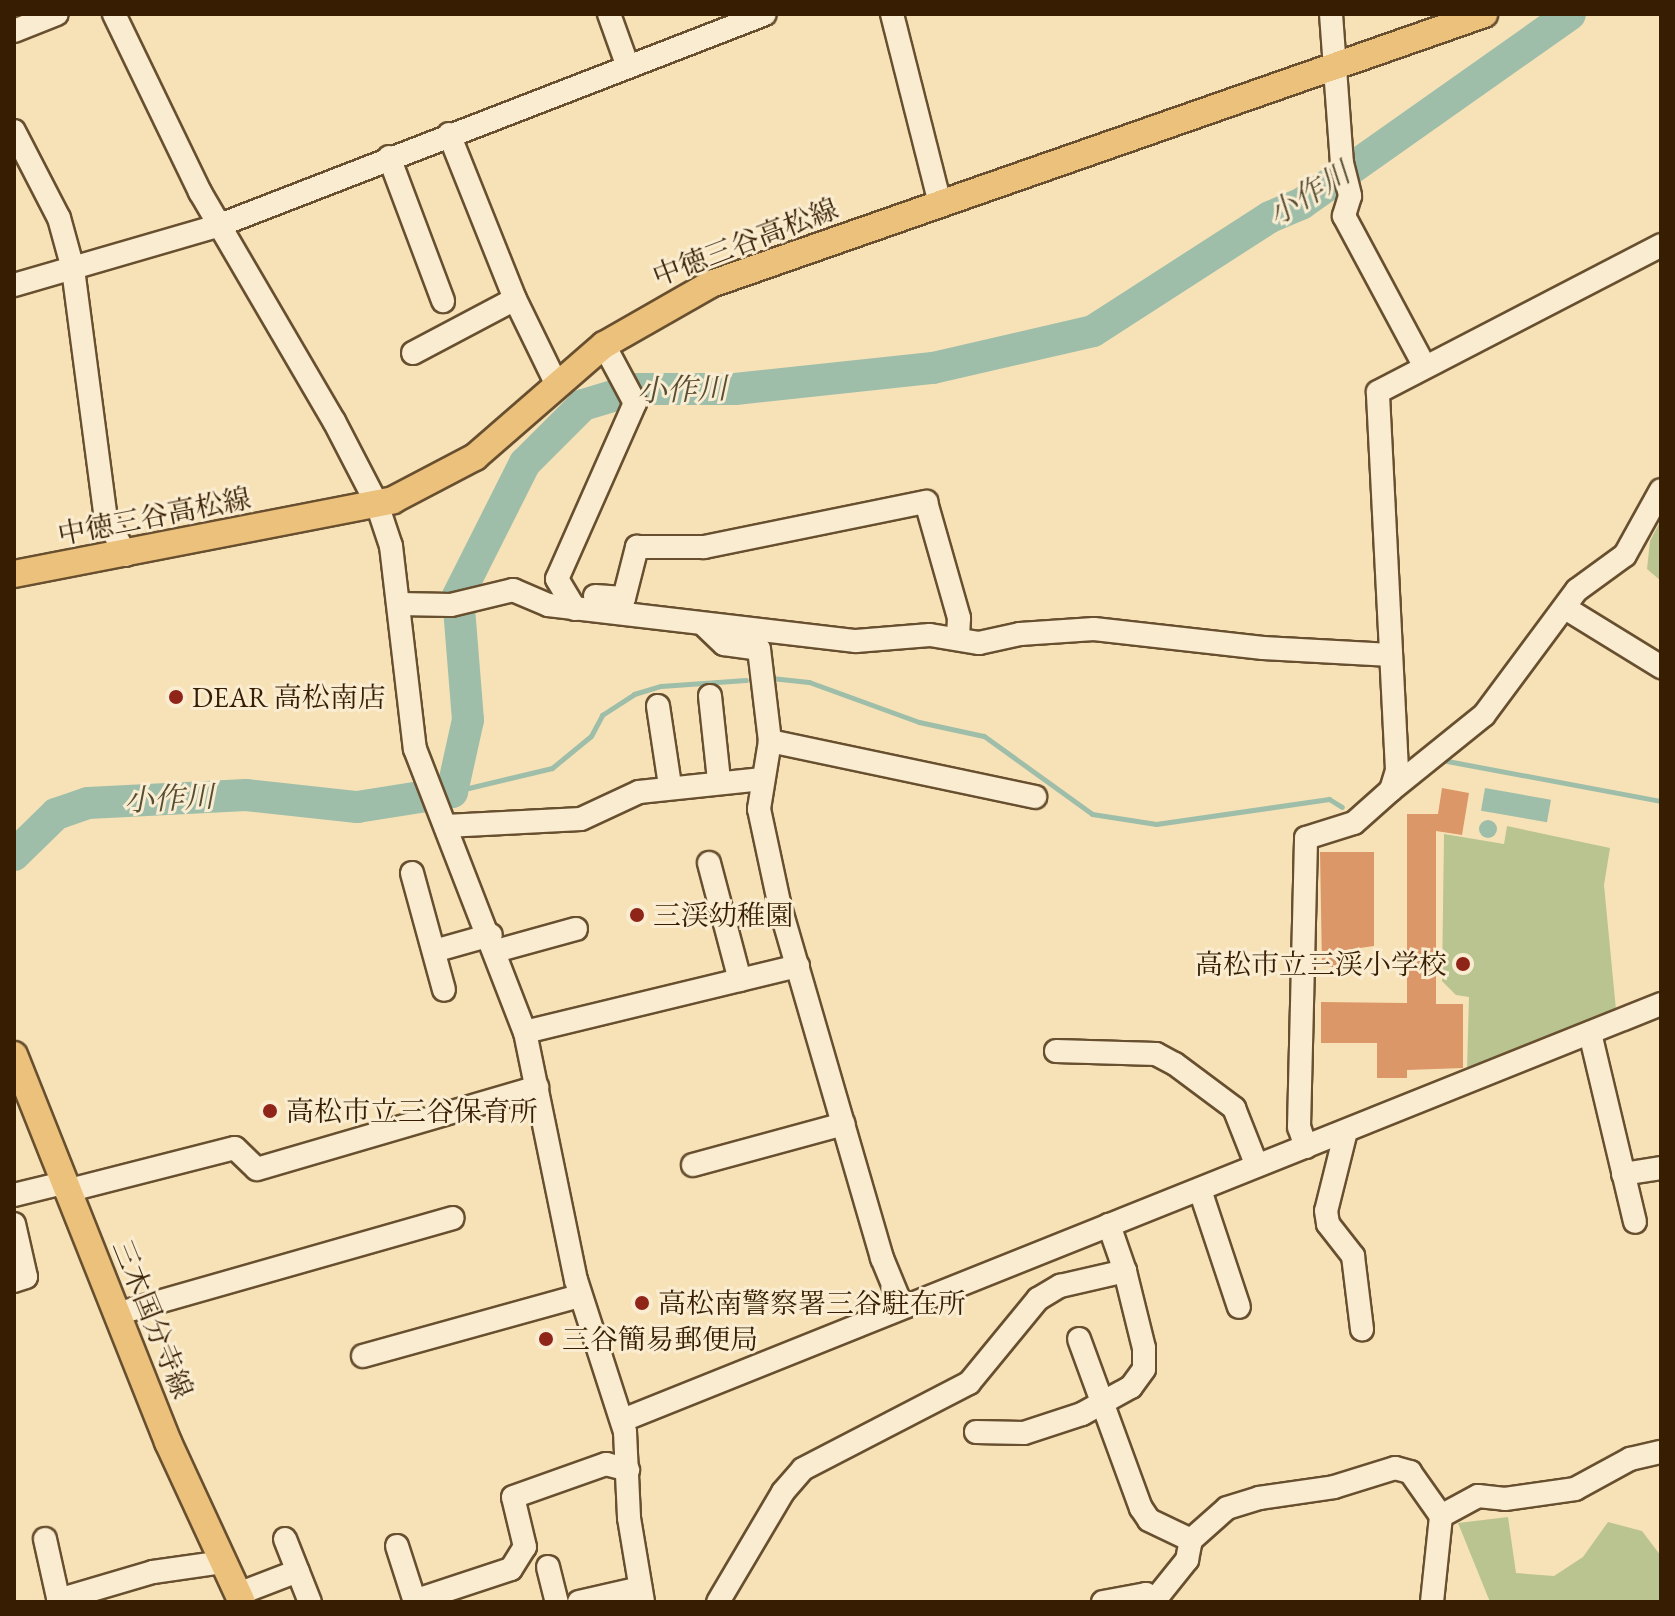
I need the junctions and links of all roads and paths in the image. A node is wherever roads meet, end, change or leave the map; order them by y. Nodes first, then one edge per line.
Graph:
1 (57, 14) edge
2 (114, 14) edge
3 (609, 14) edge
4 (765, 14) edge
5 (892, 14) edge
6 (1331, 14) edge
7 (1484, 14) edge
8 (14, 31) edge
9 (1335, 66) junction
10 (628, 67) junction
11 (14, 131) edge
12 (449, 134) junction
13 (389, 157) junction
14 (940, 204) junction
15 (220, 225) junction
16 (1661, 245) edge
17 (73, 269) junction
18 (14, 285) edge
19 (515, 299) junction
20 (443, 301) dead end
21 (604, 345) junction
22 (413, 353) dead end
23 (1425, 367) junction
24 (557, 385) junction
25 (1661, 490) edge
26 (377, 504) junction
27 (126, 555) junction
28 (14, 574) edge
29 (399, 604) junction
30 (1565, 608) junction
31 (575, 609) junction
32 (703, 624) junction
33 (958, 639) junction
34 (1391, 655) junction
35 (1661, 667) edge
36 (710, 696) dead end
37 (658, 706) dead end
38 (770, 741) junction
39 (762, 779) junction
40 (719, 780) junction
41 (670, 785) junction
42 (1391, 790) junction
43 (1035, 797) dead end
44 (436, 808) junction
45 (709, 863) dead end
46 (412, 873) dead end
47 (576, 929) dead end
48 (494, 943) junction
49 (434, 951) junction
50 (798, 966) junction
51 (740, 980) junction
52 (444, 990) dead end
53 (1661, 1004) edge
54 (525, 1032) junction
55 (1590, 1033) junction
56 (1056, 1051) dead end
57 (14, 1055) edge
58 (537, 1087) junction
59 (844, 1124) junction
60 (1346, 1131) junction
61 (1306, 1147) junction
62 (693, 1165) dead end
63 (1257, 1166) junction
64 (1661, 1168) edge
65 (1623, 1174) junction
66 (64, 1187) junction
67 (1200, 1190) junction
68 (14, 1195) edge
69 (453, 1218) dead end
70 (1635, 1222) dead end
71 (14, 1224) edge
72 (1109, 1225) junction
73 (1125, 1271) junction
74 (14, 1281) edge
75 (580, 1296) junction
76 (901, 1304) junction
77 (1239, 1307) dead end
78 (116, 1314) junction
79 (1362, 1329) dead end
80 (1079, 1339) dead end
81 (363, 1356) dead end
82 (1105, 1401) junction
83 (623, 1420) junction
84 (976, 1432) dead end
85 (1661, 1452) edge
86 (628, 1470) junction
87 (1441, 1516) junction
88 (45, 1539) dead end
89 (285, 1539) dead end
90 (1191, 1540) junction
91 (397, 1546) dead end
92 (222, 1562) junction
93 (548, 1567) dead end
94 (298, 1571) junction
95 (464, 1594) edge
96 (642, 1595) edge
97 (240, 1598) edge
98 (58, 1601) edge
99 (1154, 1601) edge
100 (310, 1602) edge
101 (414, 1602) edge
102 (557, 1602) edge
103 (579, 1602) edge
104 (718, 1602) edge
105 (1103, 1602) edge
106 (1432, 1602) edge

1 - 8 street
2 - 15 street
3 - 10 street
4 - 10 street
5 - 14 street
6 - 9 street
7 - 9 main road, 中徳三谷高松線
9 - 14 main road, 中徳三谷高松線
9 - 23 street
10 - 12 street
11 - 17 street
12 - 13 street
12 - 19 street
13 - 15 street
13 - 20 street
14 - 21 main road, 中徳三谷高松線
15 - 17 street
15 - 26 street
16 - 23 street
17 - 18 street
17 - 27 street
19 - 22 street
19 - 24 street
21 - 24 main road, 中徳三谷高松線
21 - 31 street
23 - 34 street
24 - 26 main road, 中徳三谷高松線
25 - 30 street
26 - 27 main road, 中徳三谷高松線
26 - 29 street
27 - 28 main road, 中徳三谷高松線
29 - 31 street
29 - 44 street
30 - 35 street
30 - 42 street
31 - 32 street
31 - 33 street
32 - 33 street
32 - 38 street
33 - 34 street
34 - 42 street
36 - 40 street
37 - 41 street
38 - 39 street
38 - 43 street
39 - 40 street
39 - 50 street
40 - 41 street
41 - 44 street
42 - 61 street
44 - 48 street
45 - 51 street
46 - 49 street
47 - 48 street
48 - 49 street
48 - 54 street
49 - 52 street
50 - 51 street
50 - 59 street
51 - 54 street
53 - 55 street
54 - 58 street
55 - 60 street
55 - 65 street
56 - 63 street
57 - 66 main road, 三木国分寺線
58 - 66 street
58 - 75 street
59 - 62 street
59 - 76 street
60 - 61 street
60 - 79 street
61 - 63 street
63 - 67 street
64 - 65 street
65 - 70 street
66 - 68 street
66 - 78 main road, 三木国分寺線
67 - 72 street
67 - 77 street
69 - 78 street
71 - 74 street
72 - 73 street
72 - 76 street
73 - 82 street
73 - 104 street
75 - 81 street
75 - 83 street
76 - 83 street
78 - 92 main road, 三木国分寺線
80 - 82 street
82 - 84 street
82 - 90 street
83 - 86 street
85 - 87 street
86 - 95 street
86 - 96 street
87 - 90 street
87 - 106 street
88 - 98 street
89 - 94 street
90 - 99 street
91 - 101 street
92 - 97 main road, 三木国分寺線
92 - 98 street
93 - 102 street
94 - 97 street
94 - 100 street
95 - 101 street
96 - 103 street
99 - 105 street

